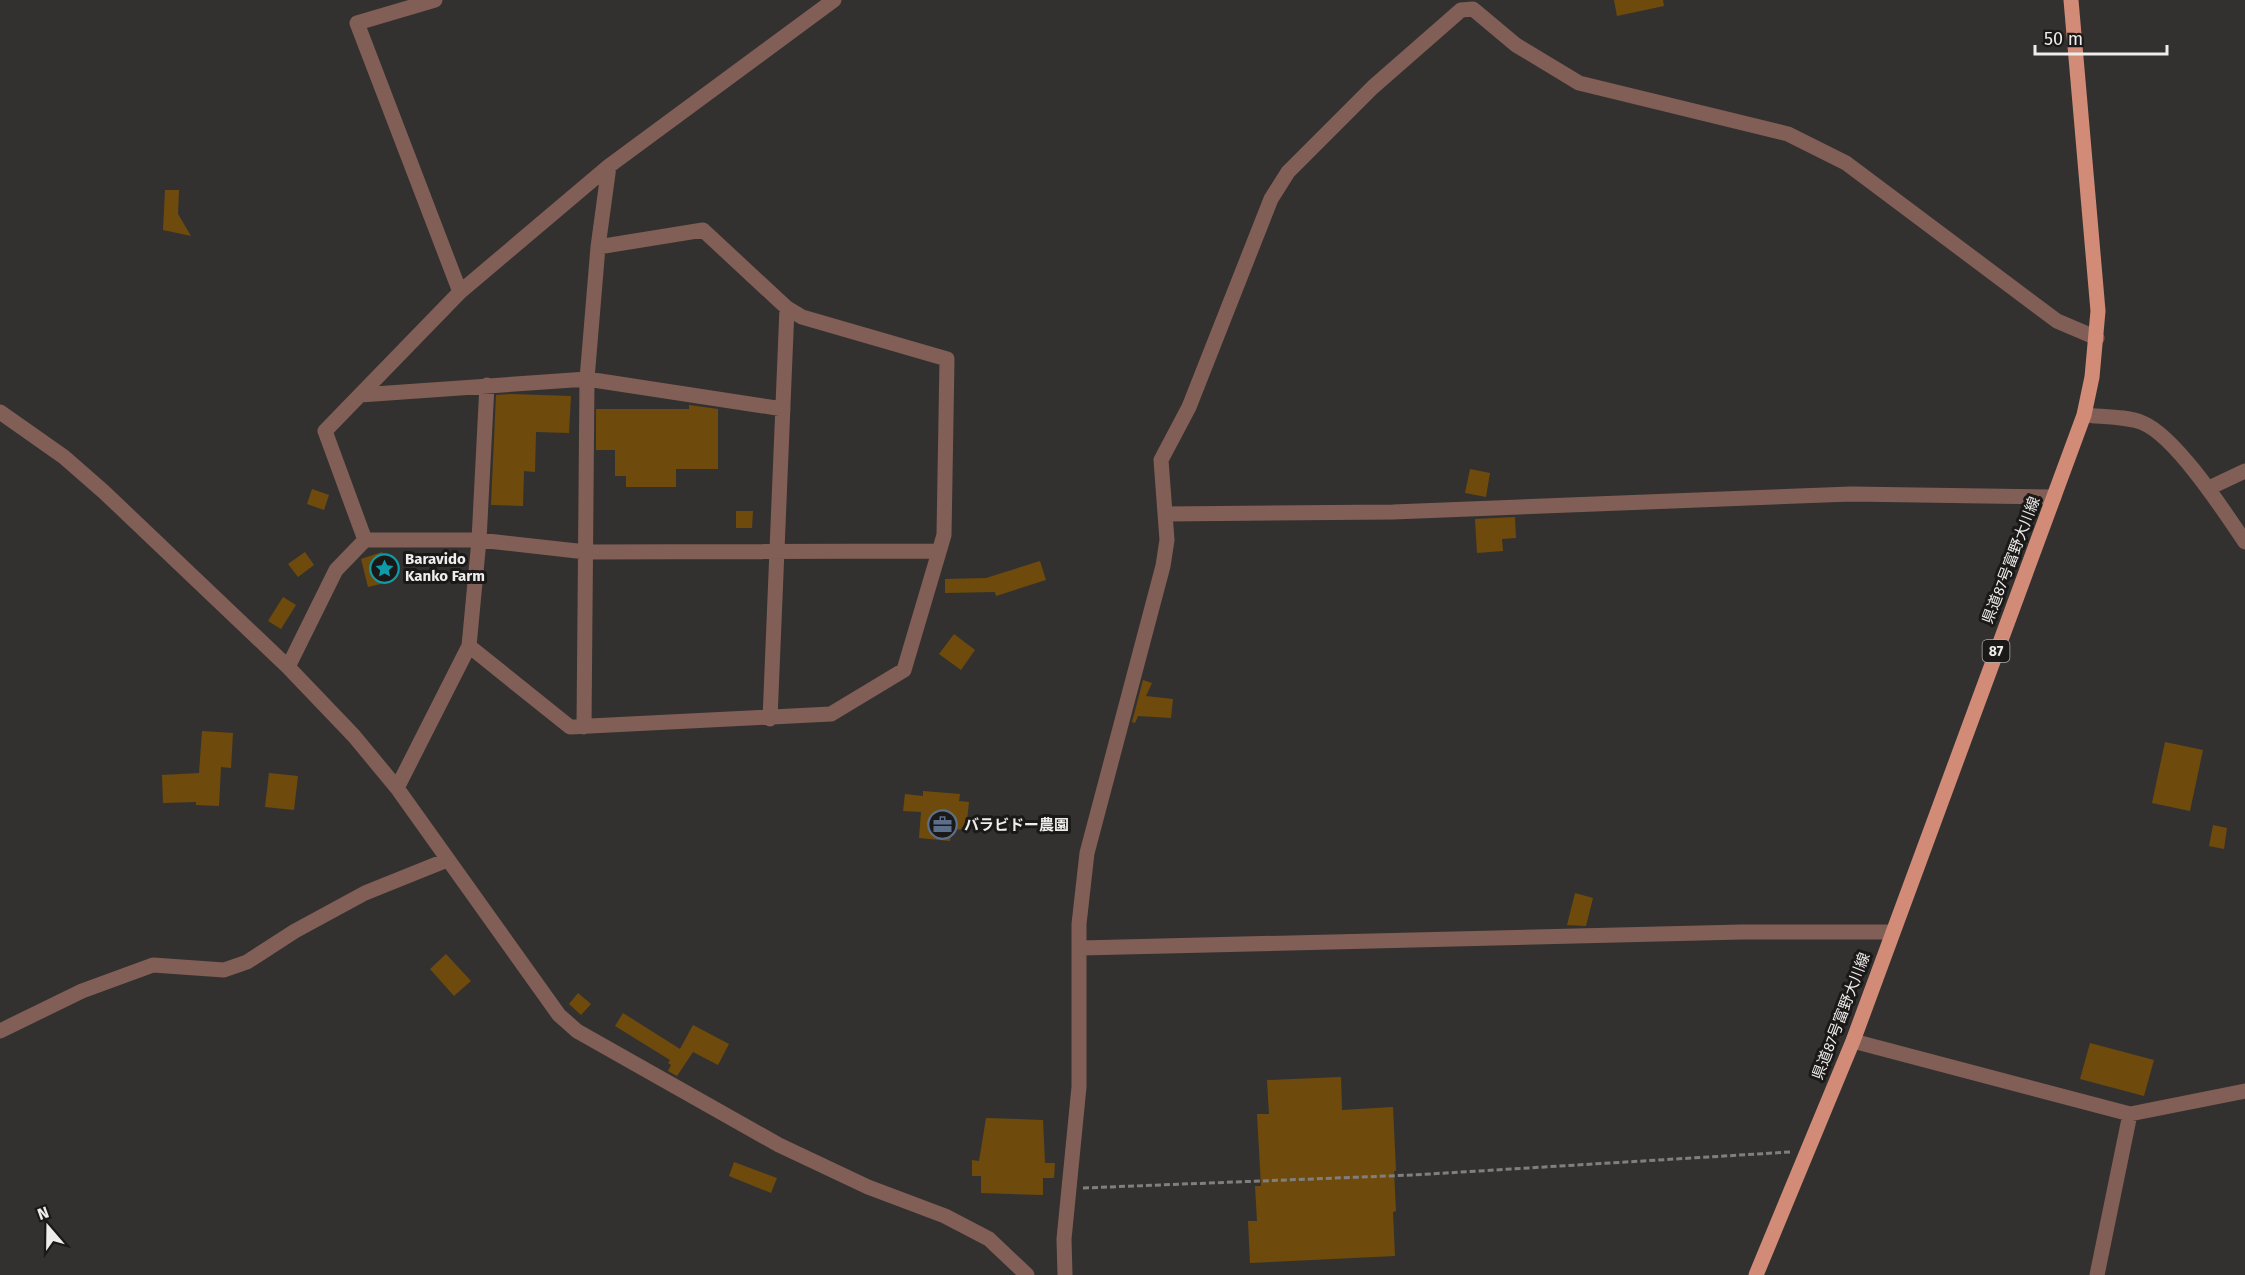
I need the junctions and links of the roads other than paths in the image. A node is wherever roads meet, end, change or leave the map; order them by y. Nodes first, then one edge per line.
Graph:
1 (435, 0) edge
2 (834, 0) edge
3 (2071, 0) edge
4 (609, 166) junction
5 (598, 247) junction
6 (460, 292) junction
7 (787, 308) junction
8 (2097, 338) junction
9 (587, 378) junction
10 (487, 385) junction
11 (360, 395) junction
12 (783, 409) junction
13 (0, 412) edge
14 (2084, 415) junction
15 (2245, 471) edge
16 (2209, 489) junction
17 (2054, 497) junction
18 (1165, 514) junction
19 (364, 540) junction
20 (479, 540) junction
21 (2245, 542) edge
22 (777, 550) junction
23 (938, 551) junction
24 (586, 552) junction
25 (469, 646) junction
26 (288, 668) junction
27 (770, 719) junction
28 (584, 727) junction
29 (397, 788) junction
30 (447, 860) junction
31 (1891, 932) junction
32 (1081, 948) junction
33 (0, 1031) edge
34 (1853, 1041) junction
35 (2245, 1091) edge
36 (2130, 1114) junction
37 (1026, 1275) edge
38 (1065, 1275) edge
39 (1756, 1275) edge
40 (2097, 1275) edge

1 - 6 street
2 - 4 street
3 - 8 main road, 県道87号富野大川線 / 87
4 - 5 street
4 - 6 street
5 - 7 street
5 - 9 street
6 - 11 street
7 - 12 street
7 - 23 street
8 - 14 main road, 県道87号富野大川線 / 87
8 - 18 street
9 - 10 street
9 - 12 street
9 - 24 street
10 - 11 street
10 - 20 street
11 - 19 street
12 - 22 street
13 - 26 street
14 - 16 street
14 - 17 main road, 県道87号富野大川線 / 87
15 - 16 street
16 - 21 street
17 - 18 street
17 - 31 main road, 県道87号富野大川線 / 87
18 - 32 street
19 - 20 street
19 - 26 street
20 - 24 street
20 - 25 street
22 - 23 street
22 - 24 street
22 - 27 street
23 - 27 street
24 - 28 street
25 - 28 street
25 - 29 street
26 - 29 street
27 - 28 street
29 - 30 street
30 - 33 street
30 - 37 street
31 - 32 street
31 - 34 main road, 県道87号富野大川線 / 87
32 - 38 street
34 - 36 street
34 - 39 main road, 県道87号富野大川線 / 87
35 - 36 street
36 - 40 street

